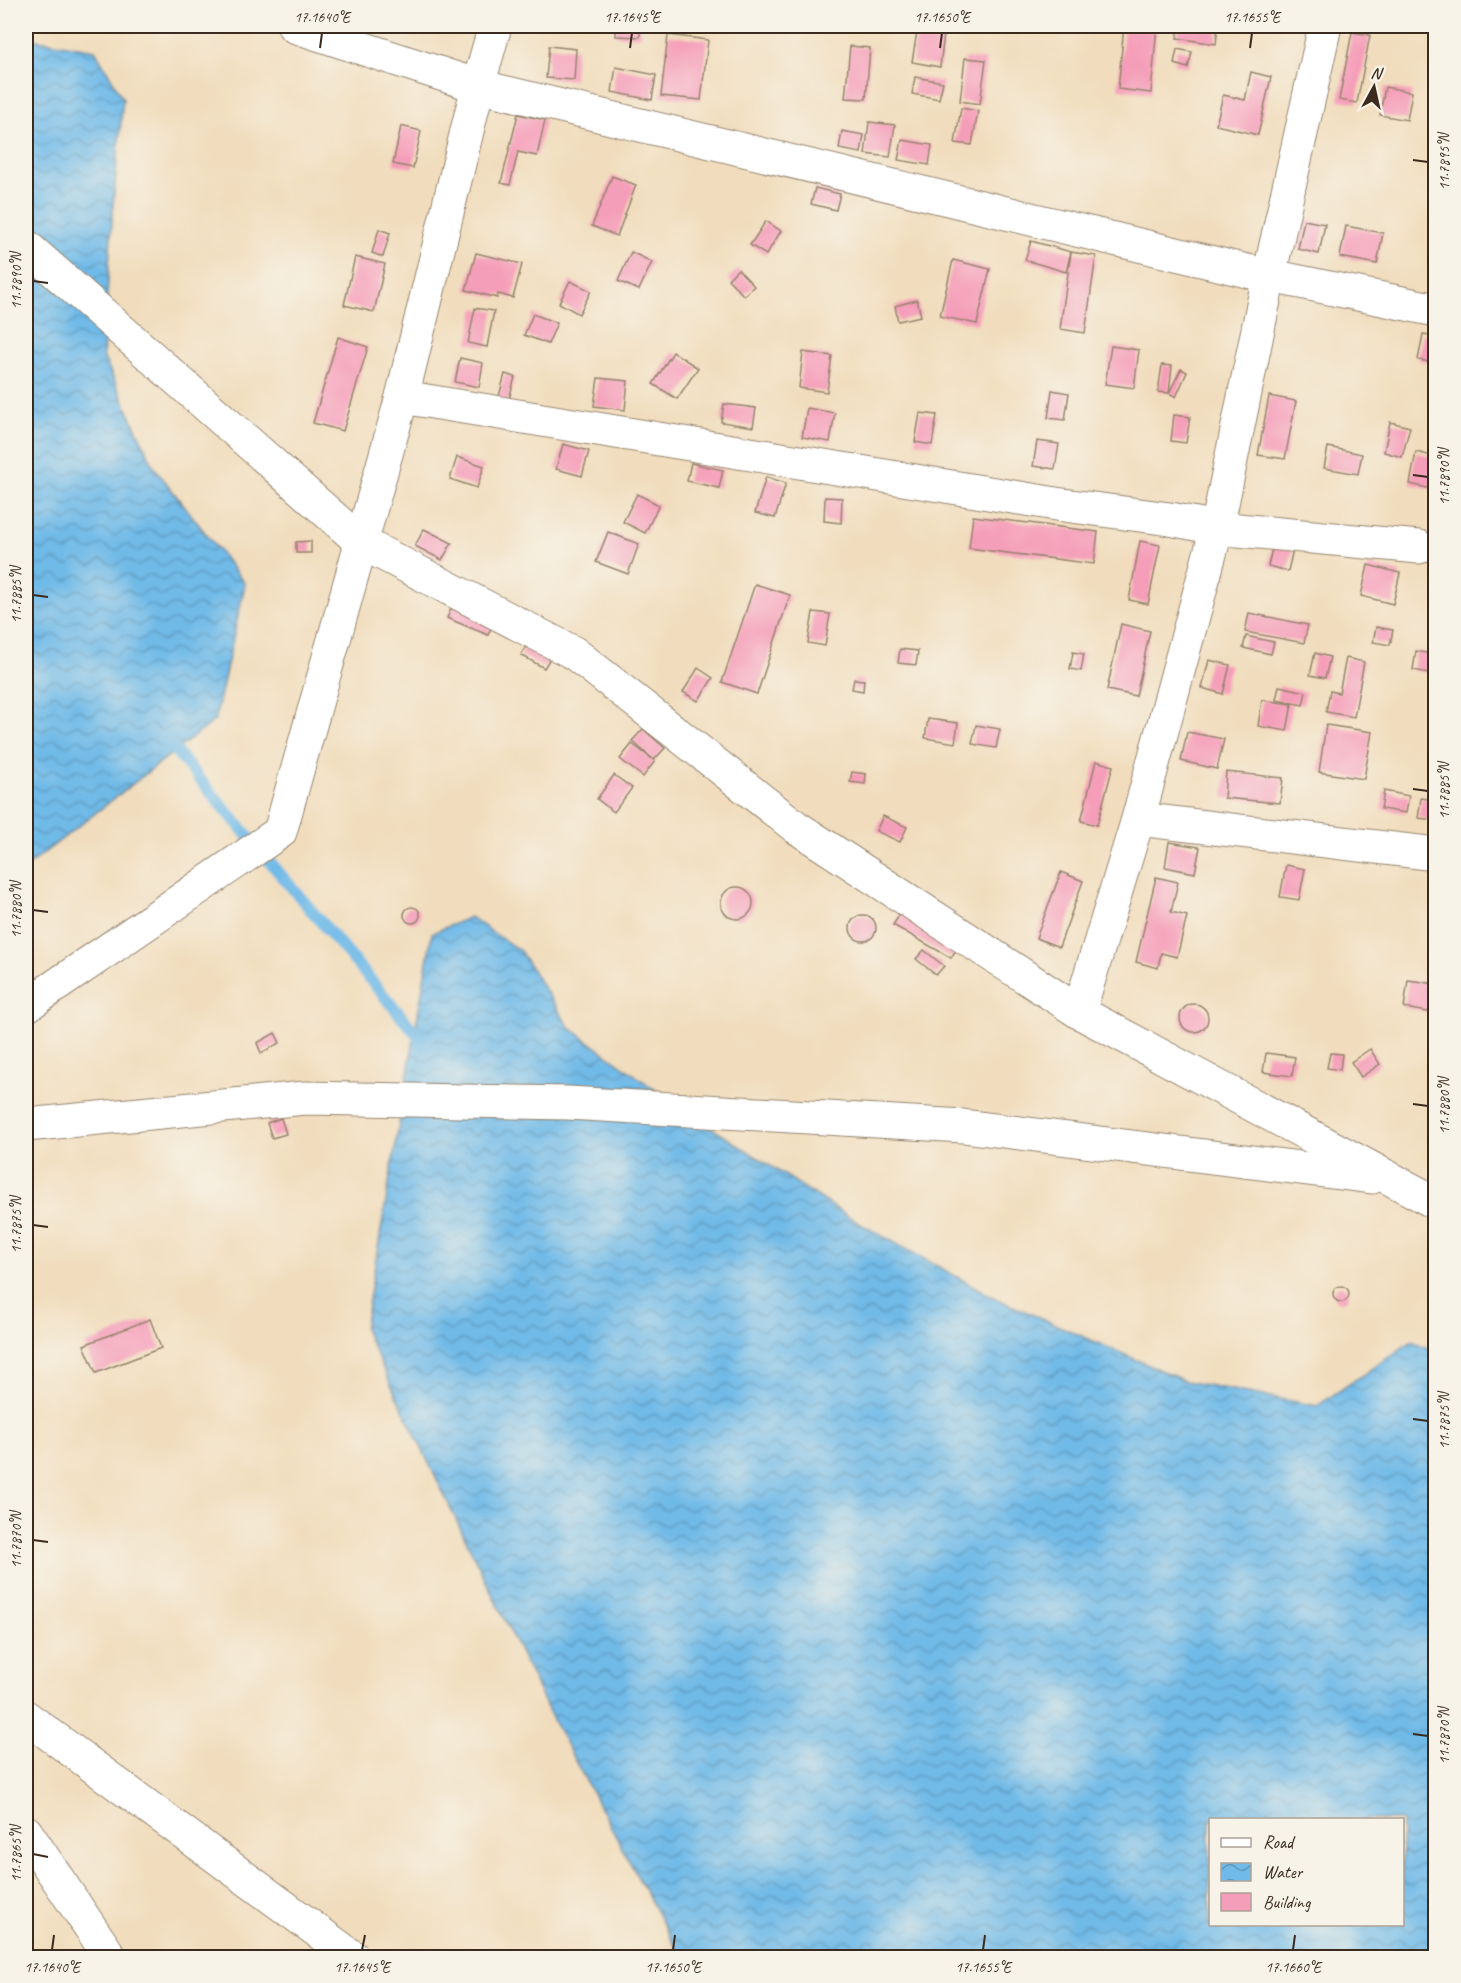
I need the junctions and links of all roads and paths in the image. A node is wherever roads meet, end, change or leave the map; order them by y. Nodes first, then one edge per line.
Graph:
1 (294, 26) edge
2 (495, 26) edge
3 (1324, 26) edge
4 (478, 86) junction
5 (26, 246) edge
6 (1269, 276) junction
7 (1436, 310) edge
8 (402, 397) junction
9 (1217, 528) junction
10 (362, 543) junction
11 (1419, 547) dead end
12 (1138, 819) junction
13 (1436, 854) edge
14 (26, 1006) edge
15 (1079, 1012) junction
16 (26, 1125) edge
17 (1391, 1179) junction
18 (1436, 1203) edge
19 (26, 1717) edge
20 (28, 1839) edge
21 (111, 1958) edge
22 (354, 1958) edge

1 - 4 street
2 - 4 street
3 - 6 street
4 - 6 street
4 - 8 street
5 - 10 street
6 - 7 street
6 - 9 street
8 - 9 street
8 - 10 street
9 - 11 street
9 - 12 street
10 - 14 street
10 - 15 street
12 - 13 street
12 - 15 street
15 - 17 street
16 - 17 street
17 - 18 street
19 - 22 street
20 - 21 street

